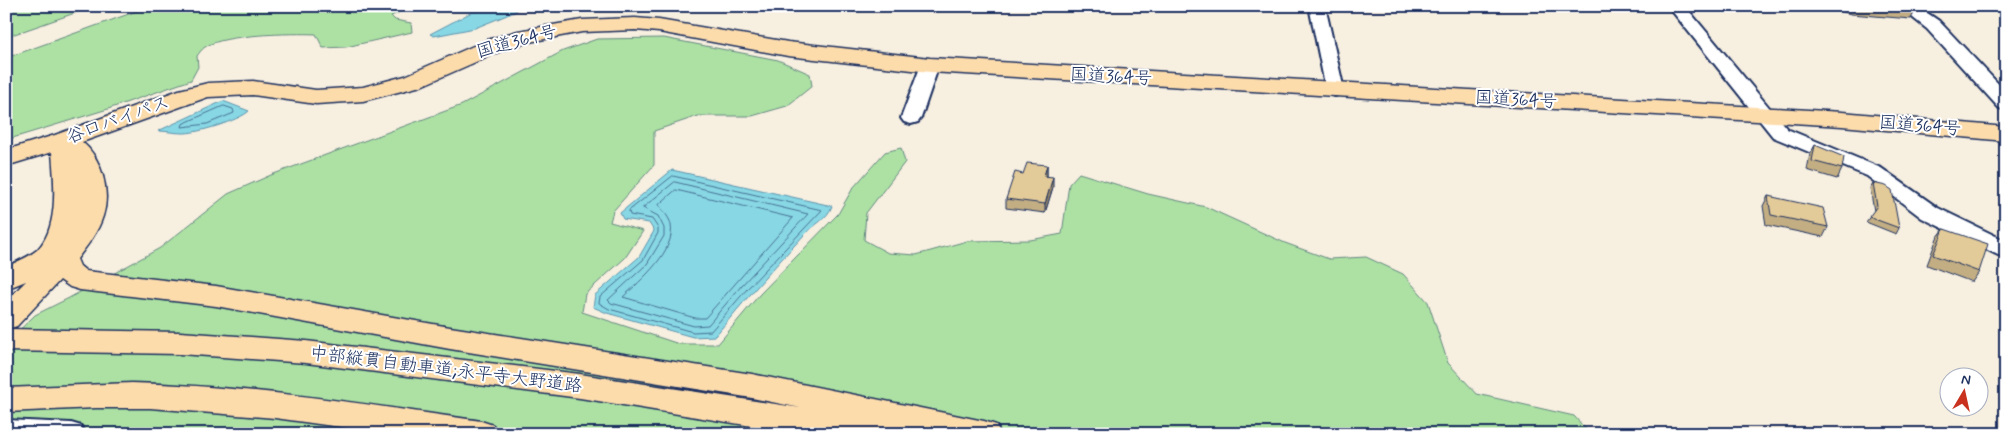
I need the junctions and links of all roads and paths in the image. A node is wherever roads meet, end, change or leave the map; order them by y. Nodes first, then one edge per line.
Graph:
1 (1317, 6) edge
2 (1676, 6) edge
3 (1906, 6) edge
4 (930, 65) junction
5 (231, 88) joint
6 (1335, 90) junction
7 (2006, 104) edge
8 (1766, 114) junction
9 (911, 118) dead end
10 (2006, 134) edge
11 (64, 140) junction
12 (6, 158) edge
13 (2006, 250) edge
14 (55, 256) junction
15 (6, 280) edge
16 (6, 302) edge
17 (11, 333) edge
18 (744, 398) junction
19 (6, 400) edge
20 (6, 431) edge
21 (71, 434) edge
22 (481, 434) edge
23 (882, 434) edge
24 (984, 434) edge

1 - 6 street
2 - 8 street
3 - 7 street
4 - 5 highway, 国道364号
4 - 6 highway, 国道364号
4 - 9 street
5 - 11 highway, 谷口バイパス
6 - 8 highway, 国道364号
8 - 10 highway, 国道364号
8 - 13 street
11 - 12 highway, 谷口バイパス
11 - 14 highway
14 - 15 highway
14 - 16 highway
14 - 17 highway
14 - 18 highway
17 - 18 highway, 中部縦貫自動車道;永平寺大野道路
18 - 23 highway, 中部縦貫自動車道;永平寺大野道路
18 - 24 highway
19 - 22 highway
20 - 21 street

